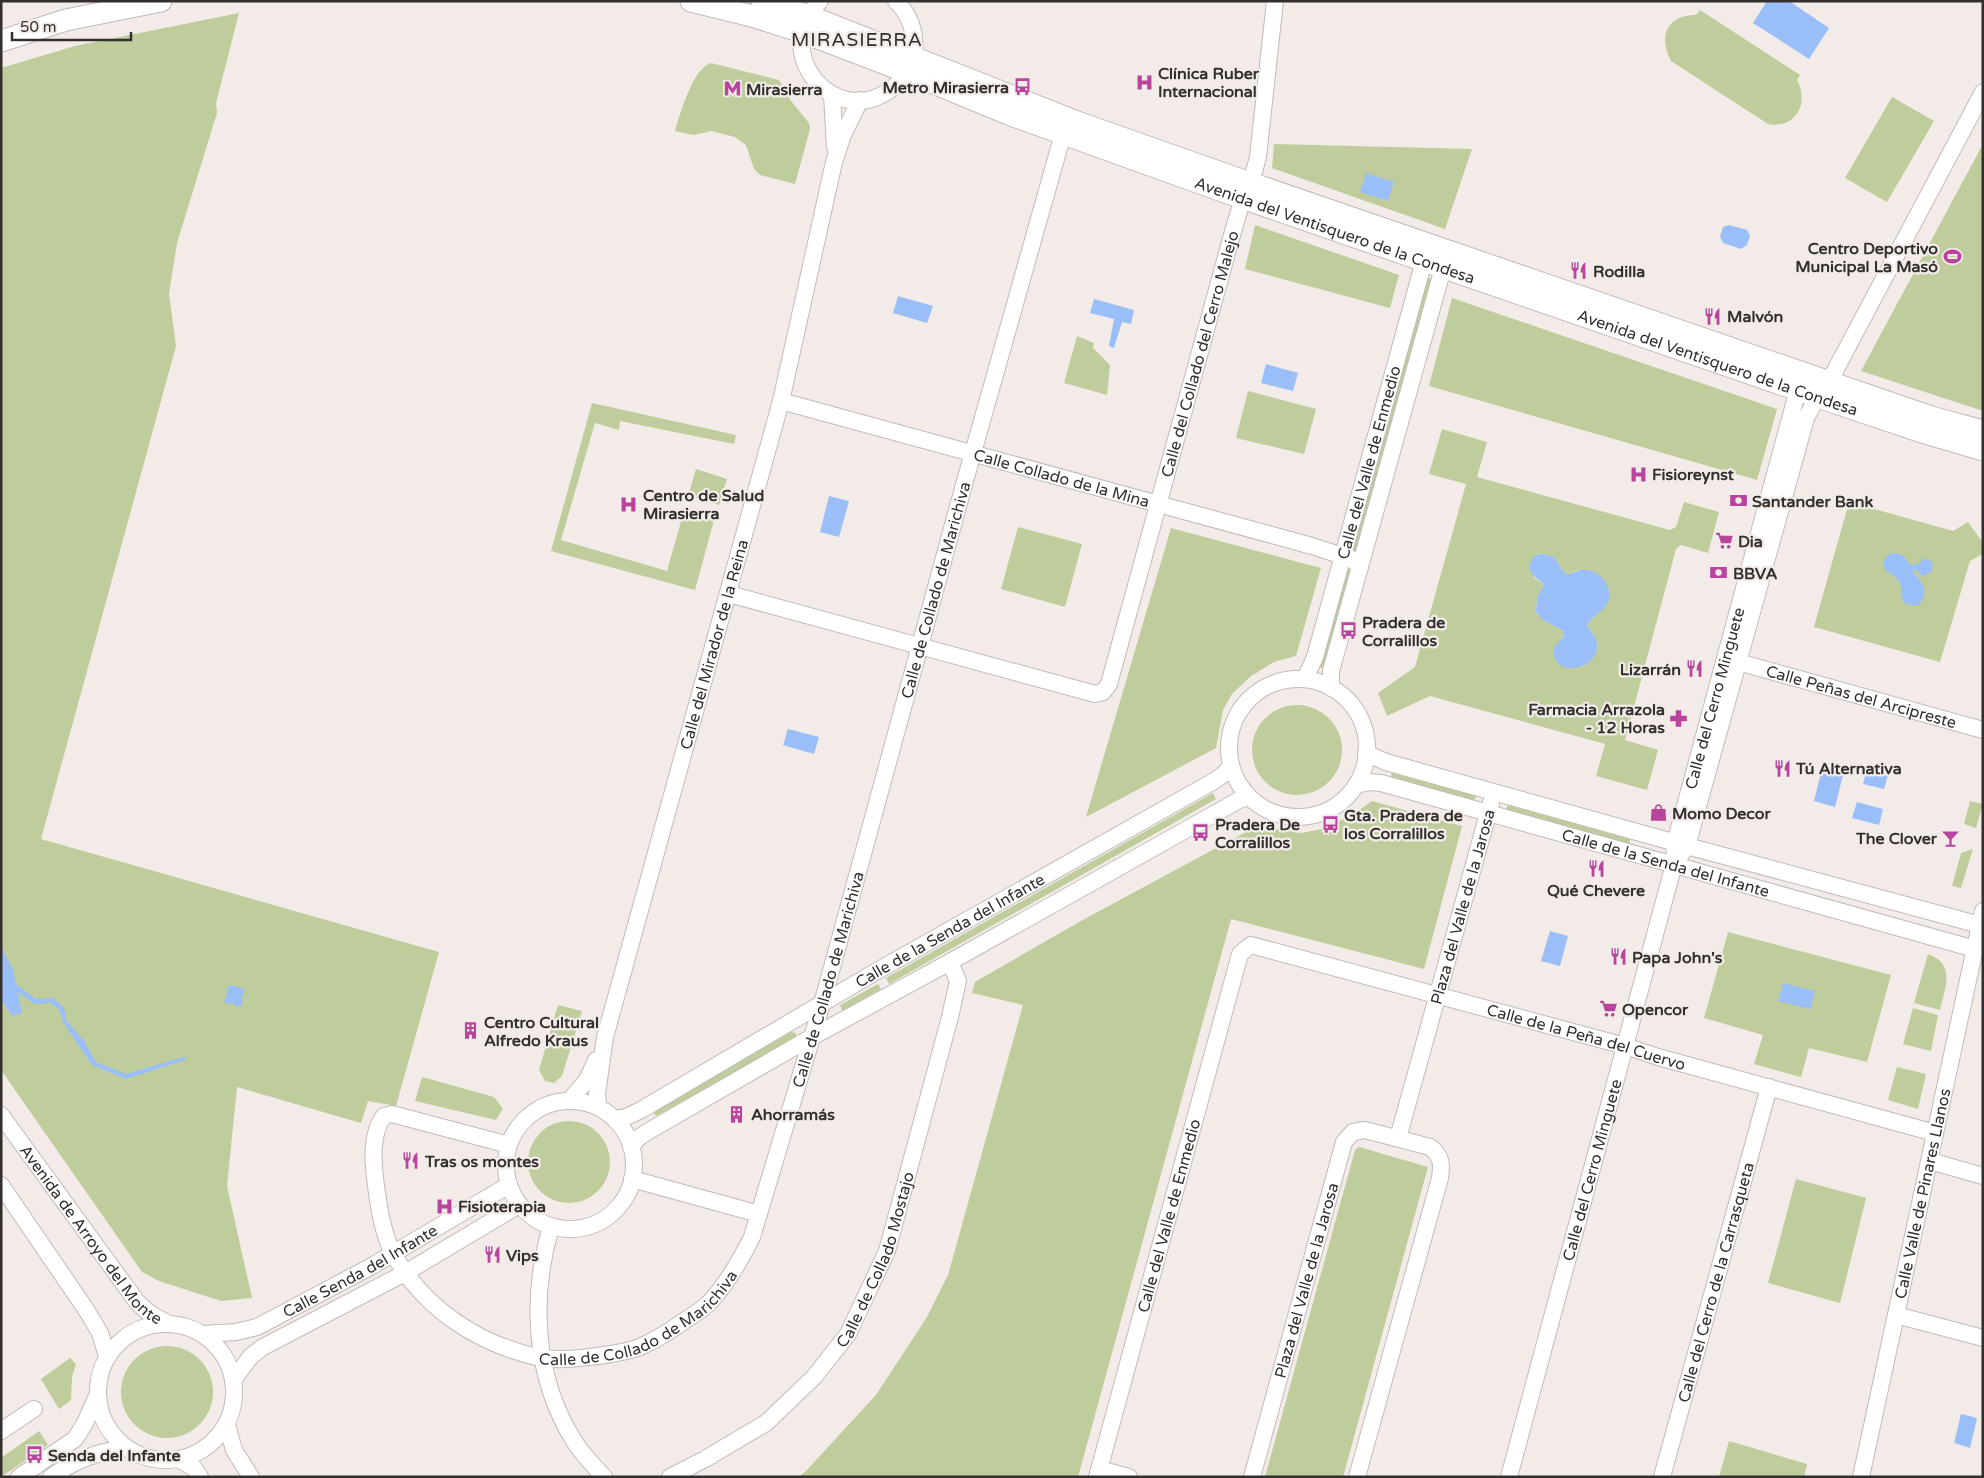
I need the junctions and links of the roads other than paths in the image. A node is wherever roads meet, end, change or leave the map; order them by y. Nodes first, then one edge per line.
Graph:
1 (86, 1) edge
2 (161, 1) edge
3 (690, 1) edge
4 (762, 1) edge
5 (896, 1) edge
6 (1275, 1) edge
7 (812, 13) edge
8 (1, 26) edge
9 (1, 41) edge
10 (910, 65) junction
11 (1983, 92) edge
12 (832, 94) junction
13 (860, 100) junction
14 (1070, 128) junction
15 (834, 162) junction
16 (1247, 191) junction
17 (1436, 257) junction
18 (1815, 389) junction
19 (781, 401) junction
20 (1983, 432) edge
21 (1983, 450) edge
22 (973, 454) junction
23 (1157, 503) junction
24 (1342, 555) junction
25 (1360, 567) junction
26 (729, 594) junction
27 (921, 646) junction
28 (1738, 662) junction
29 (1304, 679) junction
30 (1331, 688) junction
31 (1983, 730) edge
32 (1366, 753) junction
33 (1231, 766) junction
34 (1356, 785) junction
35 (1494, 792) junction
36 (1249, 797) junction
37 (1488, 813) junction
38 (1681, 844) junction
39 (1674, 864) junction
40 (1981, 918) edge
41 (1975, 949) junction
42 (1240, 954) joint
43 (950, 962) junction
44 (1437, 994) junction
45 (822, 1004) junction
46 (606, 1037) junction
47 (812, 1037) junction
48 (1626, 1046) junction
49 (1769, 1087) junction
50 (569, 1100) junction
51 (598, 1107) junction
52 (1, 1115) edge
53 (615, 1119) junction
54 (1935, 1133) junction
55 (1398, 1138) junction
56 (509, 1145) junction
57 (632, 1147) junction
58 (1930, 1161) junction
59 (1983, 1176) edge
60 (632, 1179) junction
61 (1, 1185) edge
62 (509, 1185) junction
63 (520, 1205) junction
64 (760, 1214) junction
65 (551, 1226) junction
66 (393, 1253) junction
67 (405, 1272) junction
68 (1896, 1315) junction
69 (167, 1323) junction
70 (203, 1334) junction
71 (1983, 1338) edge
72 (107, 1356) junction
73 (542, 1358) junction
74 (234, 1379) junction
75 (97, 1396) junction
76 (34, 1409) dead end
77 (227, 1426) junction
78 (1, 1431) edge
79 (126, 1448) junction
80 (180, 1460) junction
81 (1098, 1473) edge
82 (19, 1477) edge
83 (51, 1477) edge
84 (200, 1477) edge
85 (250, 1477) edge
86 (604, 1477) edge
87 (670, 1477) edge
88 (1129, 1477) edge
89 (1252, 1477) edge
90 (1357, 1477) edge
91 (1509, 1477) edge
92 (1662, 1477) edge
93 (1861, 1477) edge

1 - 8 main road
2 - 9 main road
3 - 7 main road, Avenida del Ventisquero de la Condesa
4 - 7 main road, Avenida del Ventisquero de la Condesa
5 - 10 street
6 - 16 street, Calle del Collado del Cerro Malejo
7 - 10 main road, Avenida del Ventisquero de la Condesa
7 - 12 street
10 - 13 street
10 - 14 main road, Avenida del Ventisquero de la Condesa
11 - 18 street, Calle del Cerro Minguete
12 - 13 street
12 - 15 street, Calle del Mirador de la Reina
13 - 15 street, Calle del Mirador de la Reina
14 - 16 main road, Avenida del Ventisquero de la Condesa
14 - 22 street, Calle de Collado de Marichiva
15 - 19 street, Calle del Mirador de la Reina
16 - 17 main road, Avenida del Ventisquero de la Condesa
16 - 23 street, Calle del Collado del Cerro Malejo
17 - 18 main road, Avenida del Ventisquero de la Condesa
17 - 18 main road, Avenida del Ventisquero de la Condesa
17 - 24 street, Calle del Valle de Enmedio
17 - 25 street, Calle del Valle de Enmedio
18 - 20 main road, Avenida del Ventisquero de la Condesa
18 - 21 main road, Avenida del Ventisquero de la Condesa
18 - 28 street, Calle del Cerro Minguete
18 - 38 street, Calle del Cerro Minguete
19 - 22 street, Calle Collado de la Mina
19 - 26 street, Calle del Mirador de la Reina
22 - 23 street, Calle Collado de la Mina
22 - 27 street, Calle de Collado de Marichiva
23 - 24 street, Calle Collado de la Mina
23 - 27 street, Calle del Collado del Cerro Malejo
24 - 25 street, Calle Collado de la Mina
24 - 29 street, Calle del Valle de Enmedio
25 - 30 street, Calle del Valle de Enmedio
26 - 27 street
26 - 46 street, Calle del Mirador de la Reina
27 - 45 street, Calle de Collado de Marichiva
28 - 31 street, Calle Peñas del Arcipreste
28 - 38 street, Calle del Cerro Minguete
29 - 30 street
29 - 33 street
30 - 32 street
32 - 34 street
32 - 35 street, Calle de la Senda del Infante
33 - 36 street
33 - 45 street, Calle de la Senda del Infante
34 - 36 street
34 - 37 street, Calle de la Senda del Infante
35 - 37 street, Plaza del Valle de la Jarosa
35 - 38 street, Calle de la Senda del Infante
36 - 43 street, Calle de la Senda del Infante
37 - 39 street, Calle de la Senda del Infante
37 - 44 street, Plaza del Valle de la Jarosa
38 - 39 street, Calle del Cerro Minguete
38 - 40 street, Calle de la Senda del Infante
39 - 41 street, Calle de la Senda del Infante
39 - 48 street, Calle del Cerro Minguete
40 - 41 street, Calle Valle de Pinares Llanos
41 - 54 street, Calle Valle de Pinares Llanos
42 - 44 street, Calle de la Peña del Cuervo
42 - 81 street, Calle del Valle de Enmedio
43 - 47 street, Calle de la Senda del Infante
43 - 87 street, Calle de Collado Mostajo
44 - 48 street, Calle de la Peña del Cuervo
44 - 55 street, Plaza del Valle de la Jarosa
45 - 47 street, Calle de Collado de Marichiva
45 - 53 street, Calle de la Senda del Infante
46 - 50 street, Calle del Mirador de la Reina
46 - 51 street, Calle del Mirador de la Reina
47 - 57 street, Calle de la Senda del Infante
47 - 64 street, Calle de Collado de Marichiva
48 - 49 street, Calle de la Peña del Cuervo
48 - 91 street, Calle del Cerro Minguete
49 - 54 street, Calle de la Peña del Cuervo
49 - 92 street, Calle del Cerro de la Carrasqueta
50 - 51 street
50 - 56 street
51 - 53 street
52 - 69 street, Avenida de Arroyo del Monte
53 - 57 street
54 - 58 street, Calle Valle de Pinares Llanos
55 - 89 street, Plaza del Valle de la Jarosa
55 - 90 street, Plaza del Valle de la Jarosa
56 - 62 street
56 - 66 street, Calle de Collado de Marichiva
57 - 60 street
58 - 59 street
58 - 68 street, Calle Valle de Pinares Llanos
60 - 64 street
60 - 65 street
61 - 72 street
62 - 63 street
62 - 66 street, Calle Senda del Infante
63 - 65 street
63 - 67 street, Calle Senda del Infante
64 - 73 street, Calle de Collado de Marichiva
65 - 73 street
66 - 67 street, Calle de Collado de Marichiva
66 - 70 street, Calle Senda del Infante
67 - 73 street, Calle de Collado de Marichiva
67 - 74 street, Calle Senda del Infante
68 - 71 street
68 - 93 street, Calle Valle de Pinares Llanos
69 - 70 street
69 - 72 street
70 - 74 street
72 - 75 street
73 - 86 street
74 - 77 street
75 - 79 street
75 - 82 street
76 - 78 street
77 - 80 street
77 - 85 street
79 - 80 street
79 - 83 street
80 - 84 street
81 - 88 street

